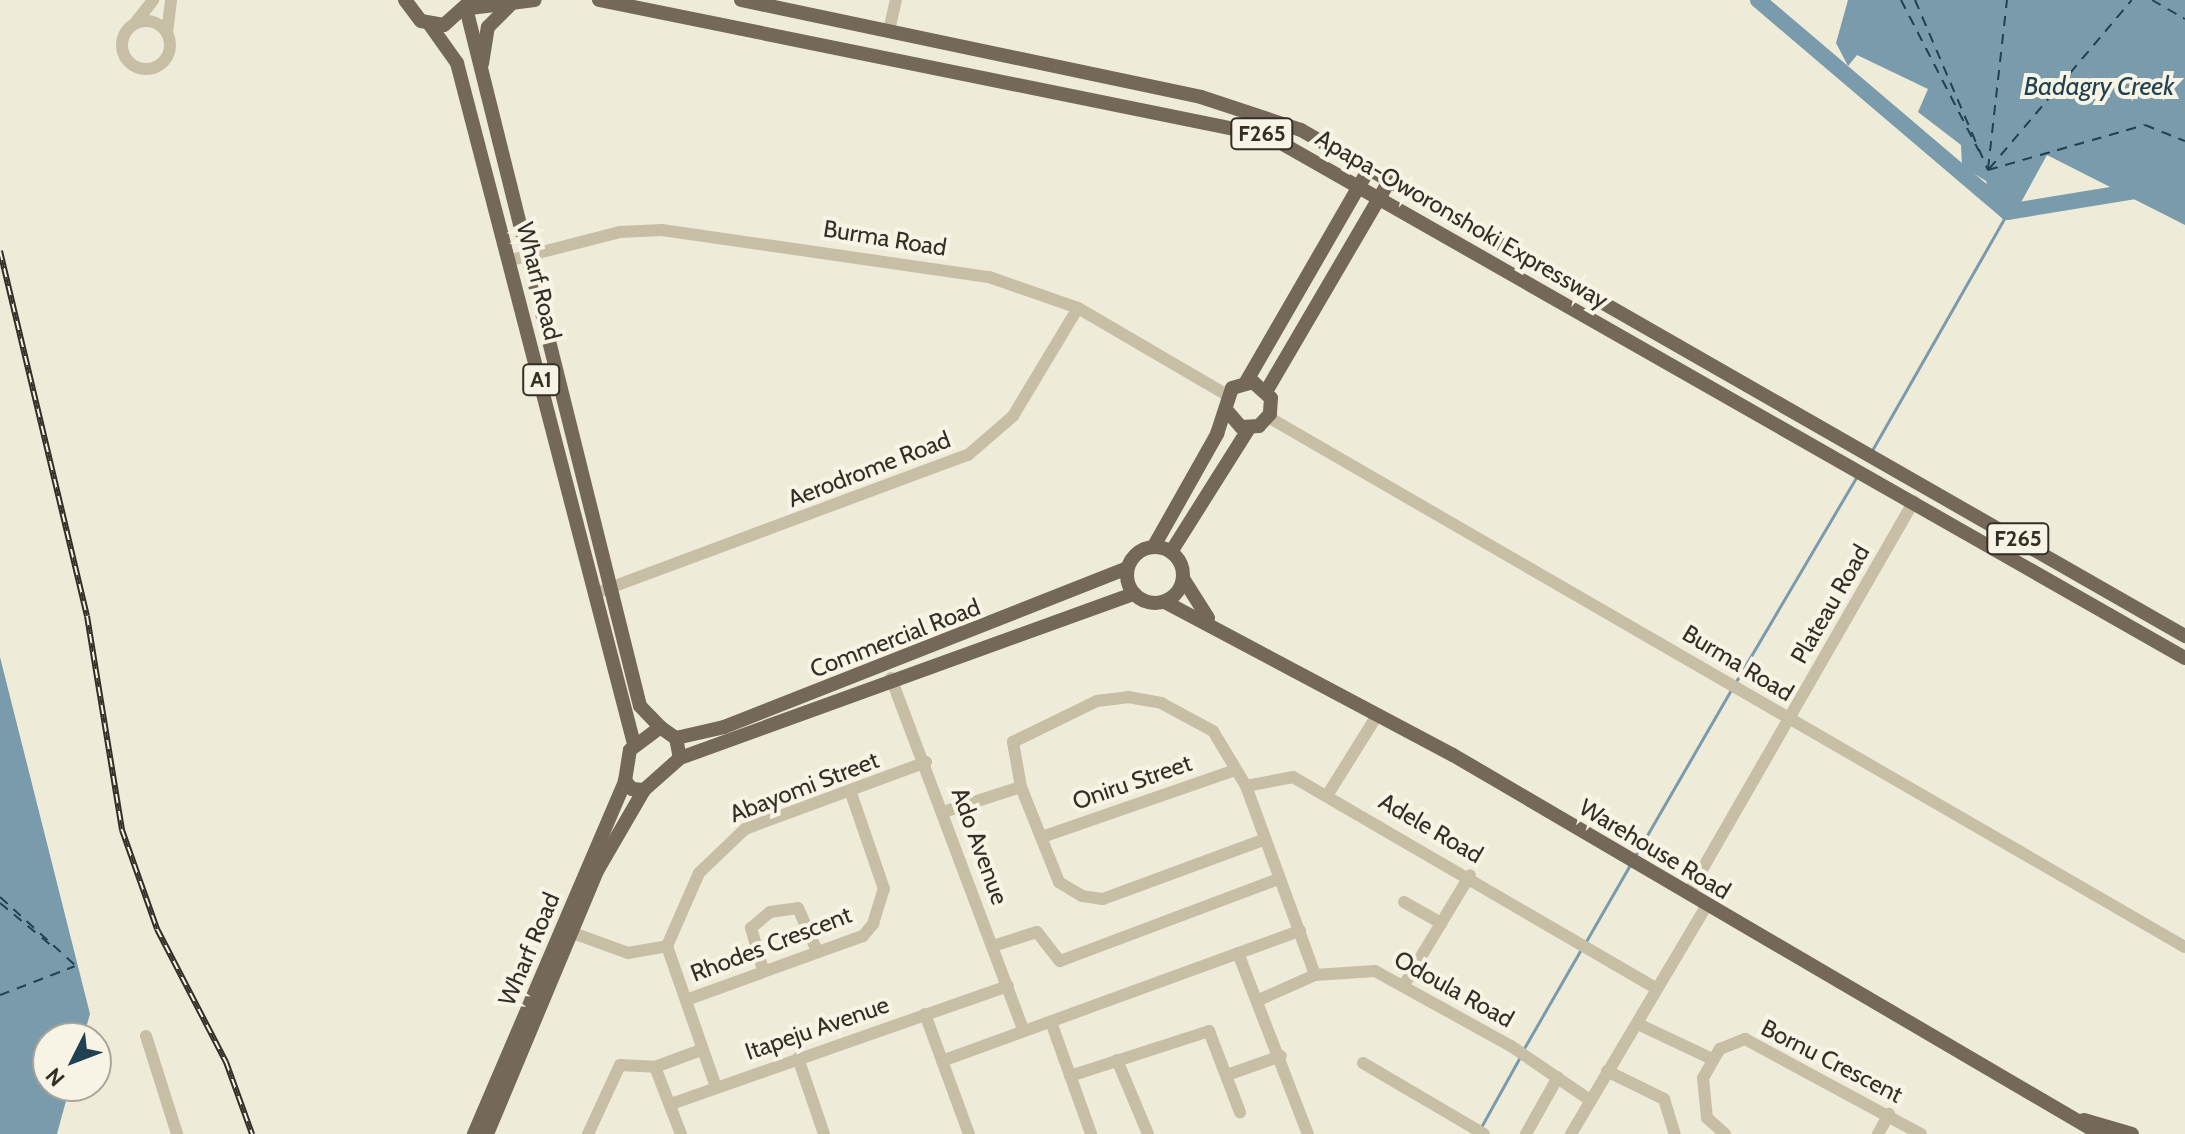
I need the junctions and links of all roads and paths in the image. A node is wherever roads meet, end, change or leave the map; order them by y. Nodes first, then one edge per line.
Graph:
1 (153, 0) edge
2 (171, 0) edge
3 (405, 0) edge
4 (535, 0) edge
5 (599, 0) edge
6 (741, 0) edge
7 (896, 0) edge
8 (513, 2) edge
9 (470, 6) edge
10 (136, 22) junction
11 (430, 25) junction
12 (889, 30) junction
13 (167, 33) junction
14 (481, 76) junction
15 (1371, 168) junction
16 (1391, 178) junction
17 (1361, 184) junction
18 (1381, 197) junction
19 (530, 255) junction
20 (511, 260) junction
21 (1078, 308) junction
22 (1246, 382) junction
23 (1267, 390) junction
24 (1226, 402) junction
25 (1268, 417) junction
26 (1249, 428) junction
27 (1914, 501) junction
28 (1154, 546) junction
29 (1171, 552) junction
30 (1127, 568) junction
31 (1184, 580) junction
32 (611, 588) junction
33 (596, 593) junction
34 (1134, 594) junction
35 (1165, 602) junction
36 (1208, 618) junction
37 (2174, 630) edge
38 (2185, 658) edge
39 (891, 678) junction
40 (1378, 714) junction
41 (1790, 720) junction
42 (660, 727) junction
43 (676, 738) junction
44 (634, 744) junction
45 (680, 758) junction
46 (926, 762) junction
47 (1236, 770) junction
48 (625, 781) junction
49 (1246, 786) junction
50 (1021, 787) junction
51 (644, 790) junction
52 (851, 793) junction
53 (1328, 794) junction
54 (943, 812) junction
55 (1042, 837) junction
56 (1263, 840) junction
57 (1470, 875) junction
58 (1278, 879) junction
59 (1688, 894) junction
60 (1404, 902) dead end
61 (1707, 905) junction
62 (1441, 923) junction
63 (1300, 931) junction
64 (573, 933) junction
65 (667, 946) junction
66 (993, 946) junction
67 (2185, 947) edge
68 (817, 951) junction
69 (1238, 953) junction
70 (763, 970) junction
71 (1315, 975) junction
72 (1404, 985) junction
73 (1008, 986) junction
74 (1657, 989) junction
75 (1261, 999) junction
76 (686, 1000) junction
77 (925, 1014) junction
78 (1051, 1022) junction
79 (1638, 1024) junction
80 (1024, 1031) junction
81 (146, 1036) dead end
82 (701, 1050) junction
83 (1281, 1056) junction
84 (798, 1058) junction
85 (1712, 1059) junction
86 (1117, 1060) junction
87 (942, 1061) junction
88 (1363, 1063) dead end
89 (655, 1067) junction
90 (1607, 1071) junction
91 (1227, 1075) junction
92 (1070, 1076) junction
93 (1558, 1077) junction
94 (716, 1087) junction
95 (1590, 1100) junction
96 (671, 1104) junction
97 (1240, 1112) dead end
98 (1889, 1114) junction
99 (2080, 1119) junction
100 (1532, 1132) edge
101 (177, 1134) edge
102 (474, 1134) edge
103 (487, 1134) edge
104 (588, 1134) edge
105 (681, 1134) edge
106 (824, 1134) edge
107 (969, 1134) edge
108 (1091, 1134) edge
109 (1148, 1134) edge
110 (1308, 1134) edge
111 (1484, 1134) edge
112 (1571, 1134) edge
113 (1675, 1134) edge
114 (1725, 1134) edge
115 (1878, 1134) edge
116 (1921, 1134) edge
117 (2100, 1134) edge
118 (2132, 1134) edge

1 - 10 street
2 - 13 street
3 - 11 main road, Wharf Road
4 - 8 main road
5 - 17 main road, Apapa-Oworonshoki Expressway / F265
6 - 12 main road, Apapa-Oworonshoki Expressway / F265
7 - 12 street
8 - 9 main road
8 - 14 main road
9 - 11 main road
9 - 14 main road, Wharf Road / A1
10 - 13 street
10 - 13 street
11 - 20 main road, Wharf Road / A1
12 - 15 main road, Apapa-Oworonshoki Expressway / F265
14 - 19 main road, Wharf Road / A1
15 - 16 main road, Apapa-Oworonshoki Expressway / F265
15 - 17 main road
16 - 18 main road
16 - 37 main road, Apapa-Oworonshoki Expressway / F265
17 - 18 main road, Apapa-Oworonshoki Expressway / F265
17 - 22 main road
18 - 23 main road
18 - 27 main road, Apapa-Oworonshoki Expressway / F265
19 - 20 street, Burma Road
19 - 21 street, Burma Road
19 - 32 main road, Wharf Road / A1
20 - 33 main road, Wharf Road / A1
21 - 24 street, Burma Road
21 - 32 street, Aerodrome Road
22 - 23 main road
22 - 24 main road
23 - 25 main road
24 - 26 main road
24 - 28 main road
25 - 26 main road
25 - 41 street, Burma Road
26 - 29 main road
27 - 38 main road, Apapa-Oworonshoki Expressway / F265
27 - 41 street, Plateau Road
28 - 29 main road
28 - 30 main road
29 - 31 main road
30 - 34 main road
30 - 43 main road, Commercial Road
31 - 35 main road
31 - 36 main road, Warehouse Road
32 - 33 street, Aerodrome Road
32 - 42 main road, Wharf Road / A1
33 - 44 main road, Wharf Road / A1
34 - 35 main road
34 - 39 main road, Commercial Road
35 - 36 main road, Warehouse Road
36 - 40 main road, Warehouse Road
39 - 45 main road, Commercial Road
39 - 46 street, Ado Avenue
40 - 53 street
40 - 59 main road, Warehouse Road
41 - 59 street, Plateau Road
41 - 67 street, Burma Road
42 - 43 main road, Wharf Road
42 - 44 main road
43 - 45 main road
44 - 48 main road, Wharf Road
45 - 51 main road, Wharf Road
46 - 52 street, Abayomi Street
46 - 54 street, Ado Avenue
47 - 49 street
47 - 50 street
47 - 55 street, Oniru Street
48 - 51 main road
48 - 102 main road, Wharf Road
49 - 53 street, Adele Road
49 - 56 street
50 - 54 street
50 - 55 street
51 - 64 main road, Wharf Road
52 - 65 street, Abayomi Street
52 - 68 street, Rhodes Crescent
53 - 57 street, Adele Road
54 - 66 street, Ado Avenue
55 - 56 street
56 - 58 street
57 - 62 street
57 - 74 street, Adele Road
58 - 63 street
58 - 66 street
59 - 61 main road, Warehouse Road
60 - 62 street
61 - 74 street
61 - 99 main road, Warehouse Road
62 - 72 street
63 - 69 street
63 - 71 street
64 - 65 street
64 - 103 main road, Wharf Road
65 - 76 street
66 - 73 street, Ado Avenue
68 - 70 street, Rhodes Crescent
68 - 70 street
69 - 75 street
69 - 78 street
70 - 76 street, Rhodes Crescent
71 - 72 street, Odoula Road
71 - 75 street, Odoula Road
72 - 93 street, Odoula Road
73 - 77 street, Itapeju Avenue
73 - 80 street, Ado Avenue
74 - 79 street
75 - 83 street
76 - 82 street
77 - 84 street, Itapeju Avenue
77 - 87 street
78 - 80 street
78 - 92 street
79 - 85 street
79 - 90 street
80 - 87 street
81 - 101 street
82 - 89 street
82 - 94 street
83 - 91 street
83 - 110 street
84 - 94 street, Itapeju Avenue
84 - 106 street
85 - 98 street, Bornu Crescent
85 - 114 street
86 - 91 street
86 - 92 street
86 - 109 street
87 - 107 street
88 - 111 street
89 - 96 street
89 - 104 street
90 - 95 street
90 - 113 street
91 - 97 street
92 - 108 street
93 - 95 street, Odoula Road
93 - 100 street
94 - 96 street, Itapeju Avenue
95 - 112 street
96 - 105 street
98 - 115 street
98 - 116 street, Bornu Crescent
99 - 117 main road, Warehouse Road
99 - 118 main road, Warehouse Road

